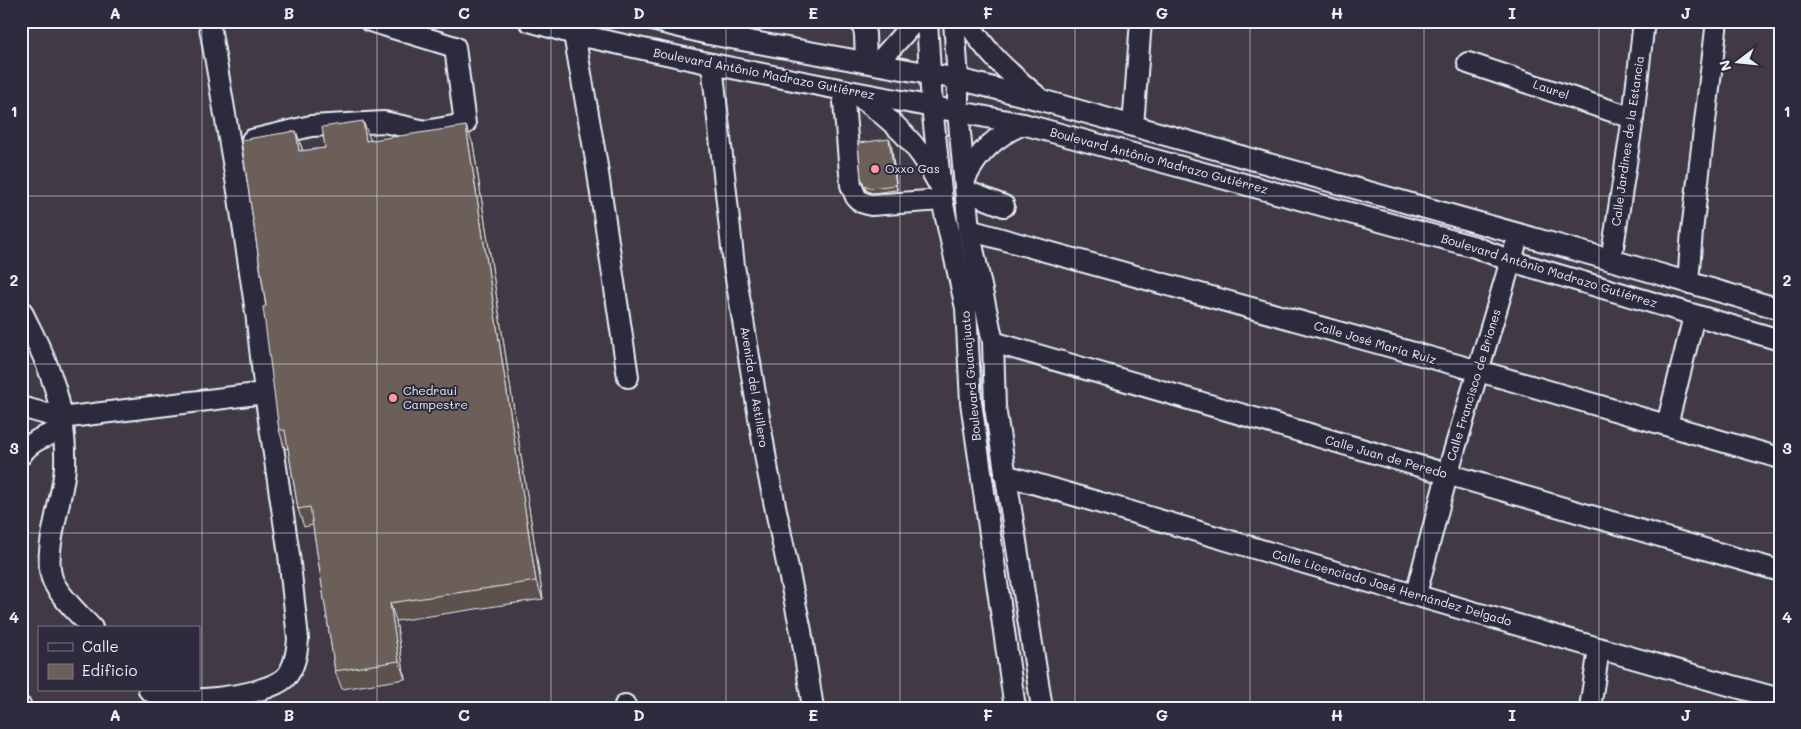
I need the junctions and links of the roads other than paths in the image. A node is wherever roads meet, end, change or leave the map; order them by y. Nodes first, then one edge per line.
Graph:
1 (209, 21) edge
2 (370, 21) edge
3 (529, 21) edge
4 (862, 21) edge
5 (915, 21) edge
6 (928, 21) edge
7 (1141, 21) edge
8 (1644, 21) edge
9 (1717, 21) edge
10 (661, 22) edge
11 (969, 23) edge
12 (574, 34) junction
13 (871, 63) junction
14 (1468, 63) dead end
15 (712, 64) junction
16 (930, 75) junction
17 (958, 79) junction
18 (848, 91) junction
19 (1041, 100) junction
20 (932, 106) junction
21 (958, 110) junction
22 (1633, 118) junction
23 (1023, 124) junction
24 (1133, 126) junction
25 (230, 145) junction
26 (965, 185) junction
27 (942, 194) junction
28 (1004, 206) dead end
29 (969, 230) junction
30 (1518, 235) junction
31 (1611, 260) junction
32 (1511, 261) junction
33 (1688, 283) junction
34 (1780, 309) edge
35 (21, 310) edge
36 (1694, 316) junction
37 (1780, 340) edge
38 (993, 342) junction
39 (1479, 372) junction
40 (628, 377) dead end
41 (265, 393) junction
42 (21, 407) edge
43 (62, 424) junction
44 (1667, 425) junction
45 (21, 455) edge
46 (1780, 458) edge
47 (1005, 475) junction
48 (1447, 475) junction
49 (1780, 571) edge
50 (1416, 594) junction
51 (90, 626) edge
52 (1599, 649) junction
53 (152, 692) edge
54 (1780, 699) edge
55 (813, 708) edge
56 (1015, 708) edge
57 (1042, 708) edge
58 (1590, 708) edge

1 - 25 street
2 - 25 street
3 - 12 street, Boulevard Antônio Madrazo Gutiérrez
4 - 13 street
5 - 13 street
6 - 16 street, Boulevard Guanajuato
7 - 24 street
8 - 22 street, Calle Jardines de la Estancia
9 - 33 street
10 - 13 street, Boulevard Antônio Madrazo Gutiérrez
11 - 17 street, Boulevard Guanajuato
11 - 19 street
12 - 15 street, Boulevard Antônio Madrazo Gutiérrez
12 - 40 street
13 - 16 street, Boulevard Antônio Madrazo Gutiérrez
14 - 22 street, Laurel
15 - 18 street, Boulevard Antônio Madrazo Gutiérrez
15 - 55 street, Avenida del Astillero
16 - 17 street, Boulevard Antônio Madrazo Gutiérrez
16 - 20 street, Boulevard Guanajuato
17 - 19 street, Boulevard Antônio Madrazo Gutiérrez
17 - 21 street, Boulevard Guanajuato
18 - 20 street, Boulevard Antônio Madrazo Gutiérrez
18 - 27 street
18 - 27 street
19 - 24 street, Boulevard Antônio Madrazo Gutiérrez
20 - 21 street, Boulevard Antônio Madrazo Gutiérrez
20 - 27 street, Boulevard Guanajuato
21 - 23 street, Boulevard Antônio Madrazo Gutiérrez
21 - 26 street, Boulevard Guanajuato
22 - 31 street, Calle Jardines de la Estancia
23 - 26 street
23 - 32 street, Boulevard Antônio Madrazo Gutiérrez
24 - 30 street, Boulevard Antônio Madrazo Gutiérrez
25 - 41 street
26 - 28 street
26 - 29 street, Boulevard Guanajuato
27 - 56 street, Boulevard Guanajuato
29 - 38 street, Boulevard Guanajuato
29 - 39 street, Calle José María Ruiz
30 - 31 street, Boulevard Antônio Madrazo Gutiérrez
30 - 32 street, Calle Francisco de Briones
31 - 33 street, Boulevard Antônio Madrazo Gutiérrez
32 - 36 street, Boulevard Antônio Madrazo Gutiérrez
32 - 39 street, Calle Francisco de Briones
33 - 34 street, Boulevard Antônio Madrazo Gutiérrez
35 - 43 street
36 - 37 street, Boulevard Antônio Madrazo Gutiérrez
36 - 44 street
38 - 47 street, Boulevard Guanajuato
38 - 48 street, Calle Juan de Peredo
39 - 44 street, Calle José María Ruiz
39 - 48 street, Calle Francisco de Briones
41 - 43 street
41 - 53 street
42 - 43 street
43 - 45 street
43 - 51 street
44 - 46 street, Calle José María Ruiz
47 - 50 street, Calle Licenciado José Hernández Delgado
47 - 57 street, Boulevard Guanajuato
48 - 49 street, Calle Juan de Peredo
48 - 50 street, Calle Francisco de Briones
50 - 52 street, Calle Licenciado José Hernández Delgado
52 - 54 street, Calle Licenciado José Hernández Delgado
52 - 58 street

